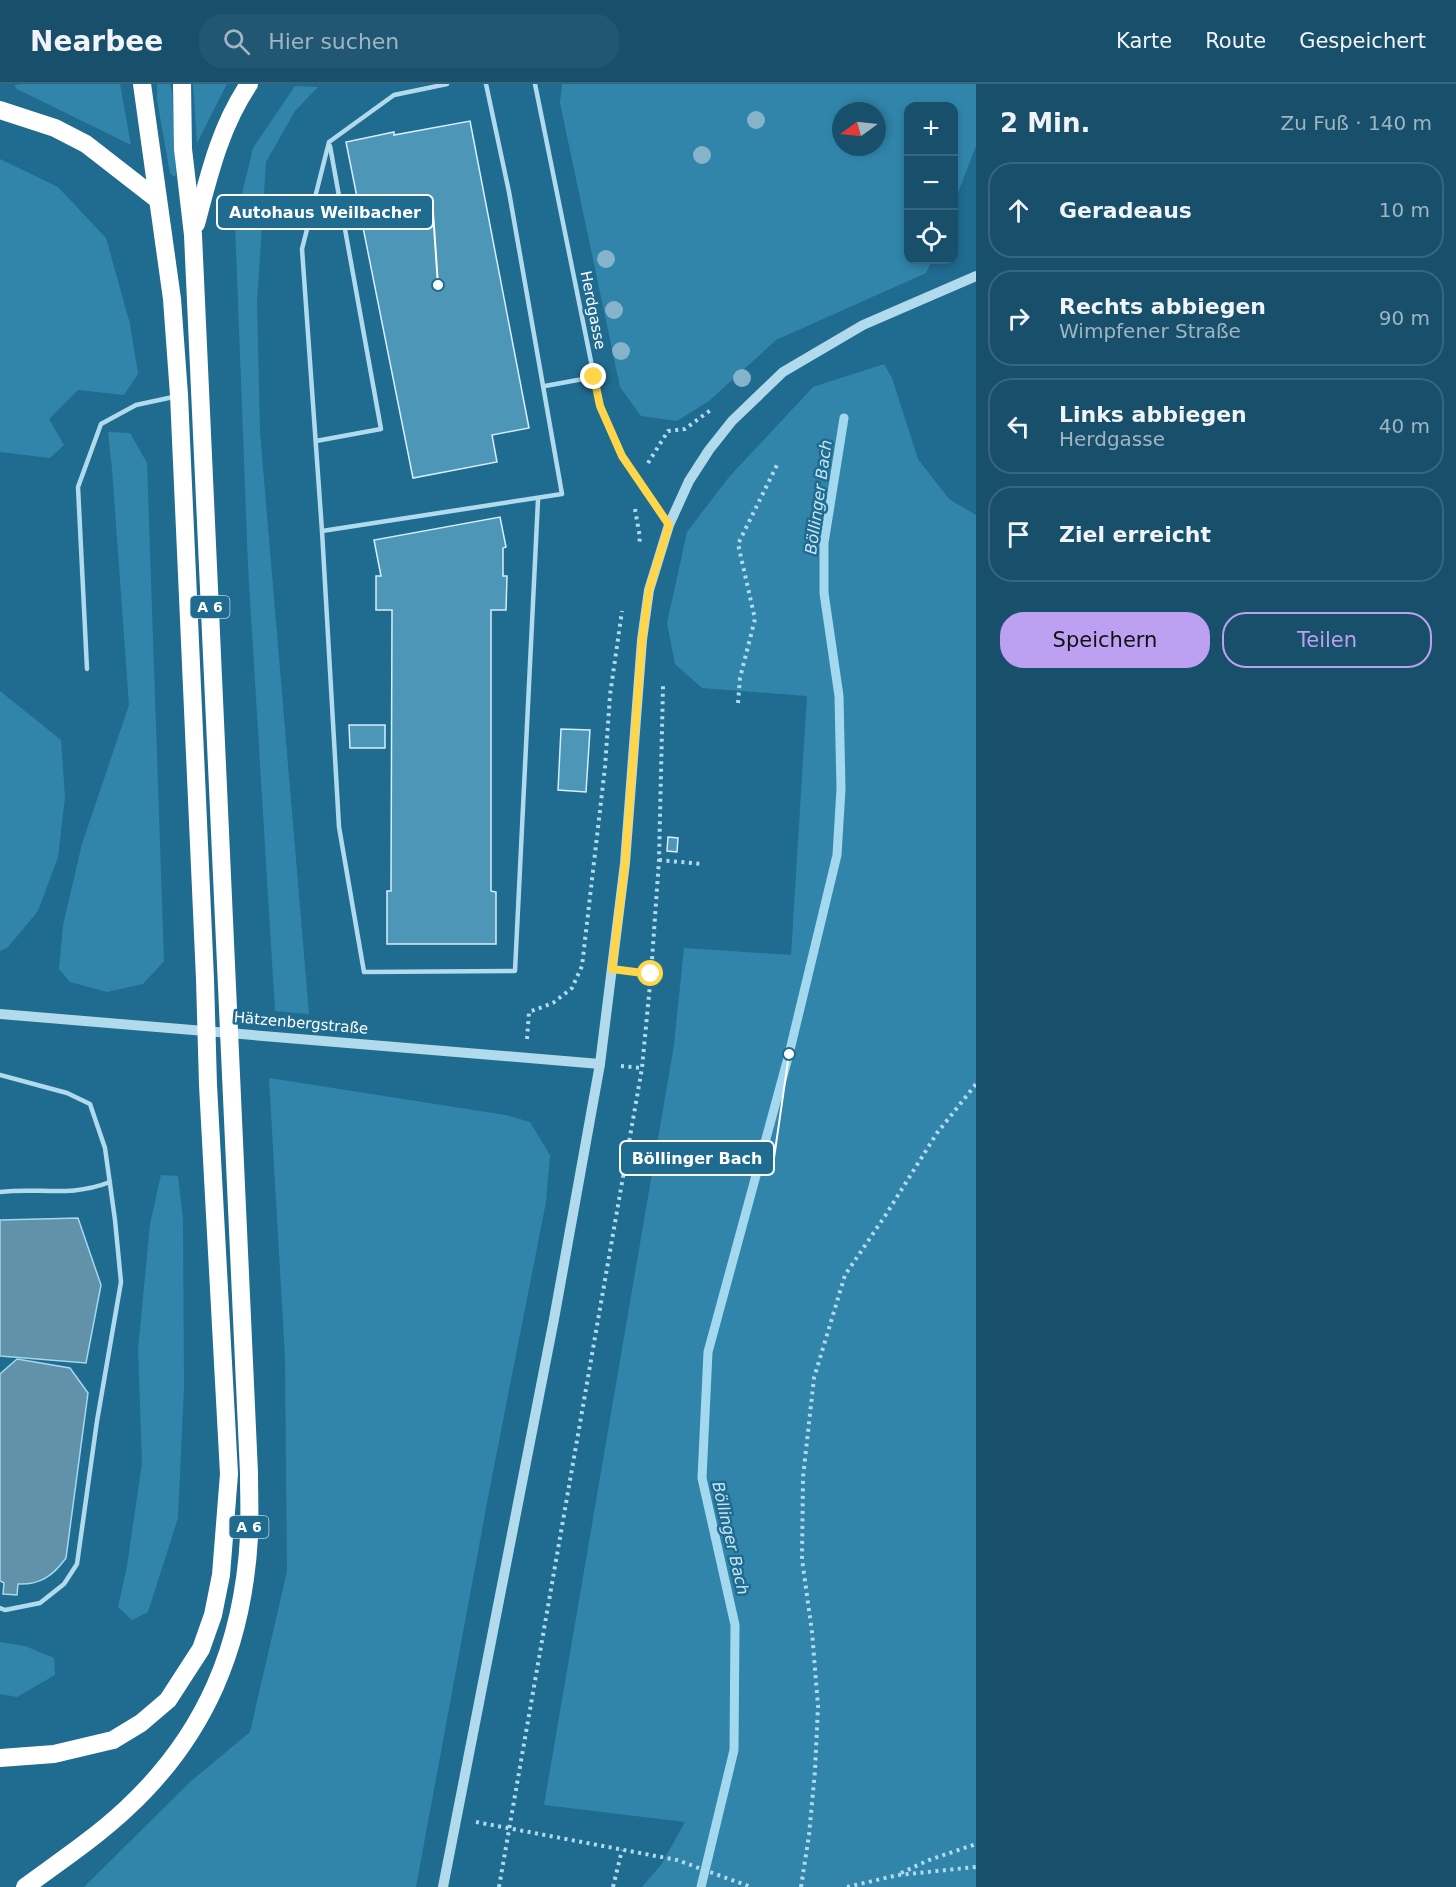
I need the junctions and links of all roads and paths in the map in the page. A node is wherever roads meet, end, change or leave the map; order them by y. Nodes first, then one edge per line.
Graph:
1 (142, 84) edge
2 (182, 84) edge
3 (249, 84) edge
4 (447, 84) edge
5 (486, 84) edge
6 (535, 84) edge
7 (0, 110) edge
8 (329, 142) junction
9 (158, 200) junction
10 (193, 235) junction
11 (976, 276) edge
12 (976, 283) edge
13 (863, 325) junction
14 (594, 377) junction
15 (545, 386) junction
16 (179, 395) junction
17 (316, 441) junction
18 (777, 465) dead end
19 (638, 479) junction
20 (537, 500) junction
21 (669, 525) junction
22 (322, 531) junction
23 (637, 548) dead end
24 (623, 607) dead end
25 (87, 669) dead end
26 (663, 686) dead end
27 (738, 703) dead end
28 (659, 860) junction
29 (702, 864) dead end
30 (582, 966) junction
31 (612, 969) junction
32 (651, 974) junction
33 (0, 1014) edge
34 (525, 1058) junction
35 (600, 1064) junction
36 (0, 1075) edge
37 (976, 1084) edge
38 (110, 1182) junction
39 (0, 1192) edge
40 (0, 1608) edge
41 (0, 1758) edge
42 (456, 1818) junction
43 (510, 1829) junction
44 (976, 1844) edge
45 (622, 1850) junction
46 (976, 1867) edge
47 (898, 1875) junction
48 (25, 1887) edge
49 (443, 1887) edge
50 (498, 1887) edge
51 (614, 1887) edge
52 (752, 1887) edge
53 (801, 1887) edge
54 (847, 1887) edge

1 - 9 highway
2 - 10 highway
3 - 10 highway, A 6
4 - 8 lane
5 - 15 lane
6 - 14 lane, Herdgasse
7 - 9 highway
8 - 17 lane
8 - 17 lane
9 - 16 highway
10 - 48 highway, A 6
11 - 13 street
12 - 13 street
13 - 21 street
14 - 15 lane
14 - 19 lane, Herdgasse
15 - 20 lane
16 - 25 lane
16 - 41 highway
17 - 22 lane
18 - 27 path
19 - 21 lane, Herdgasse
19 - 23 path
20 - 22 lane
20 - 22 lane
21 - 31 street
24 - 30 path
26 - 28 path
28 - 29 path
28 - 32 path
30 - 31 path
30 - 34 path
31 - 32 path
31 - 35 street
32 - 43 path
33 - 34 street, Hätzenbergstraße
34 - 35 street, Hätzenbergstraße
35 - 42 street
36 - 38 lane
37 - 53 path
38 - 39 lane
38 - 40 lane
42 - 43 path
42 - 49 street
43 - 45 path
43 - 50 path
44 - 47 path
45 - 51 path
45 - 52 path
46 - 47 path
47 - 54 path

